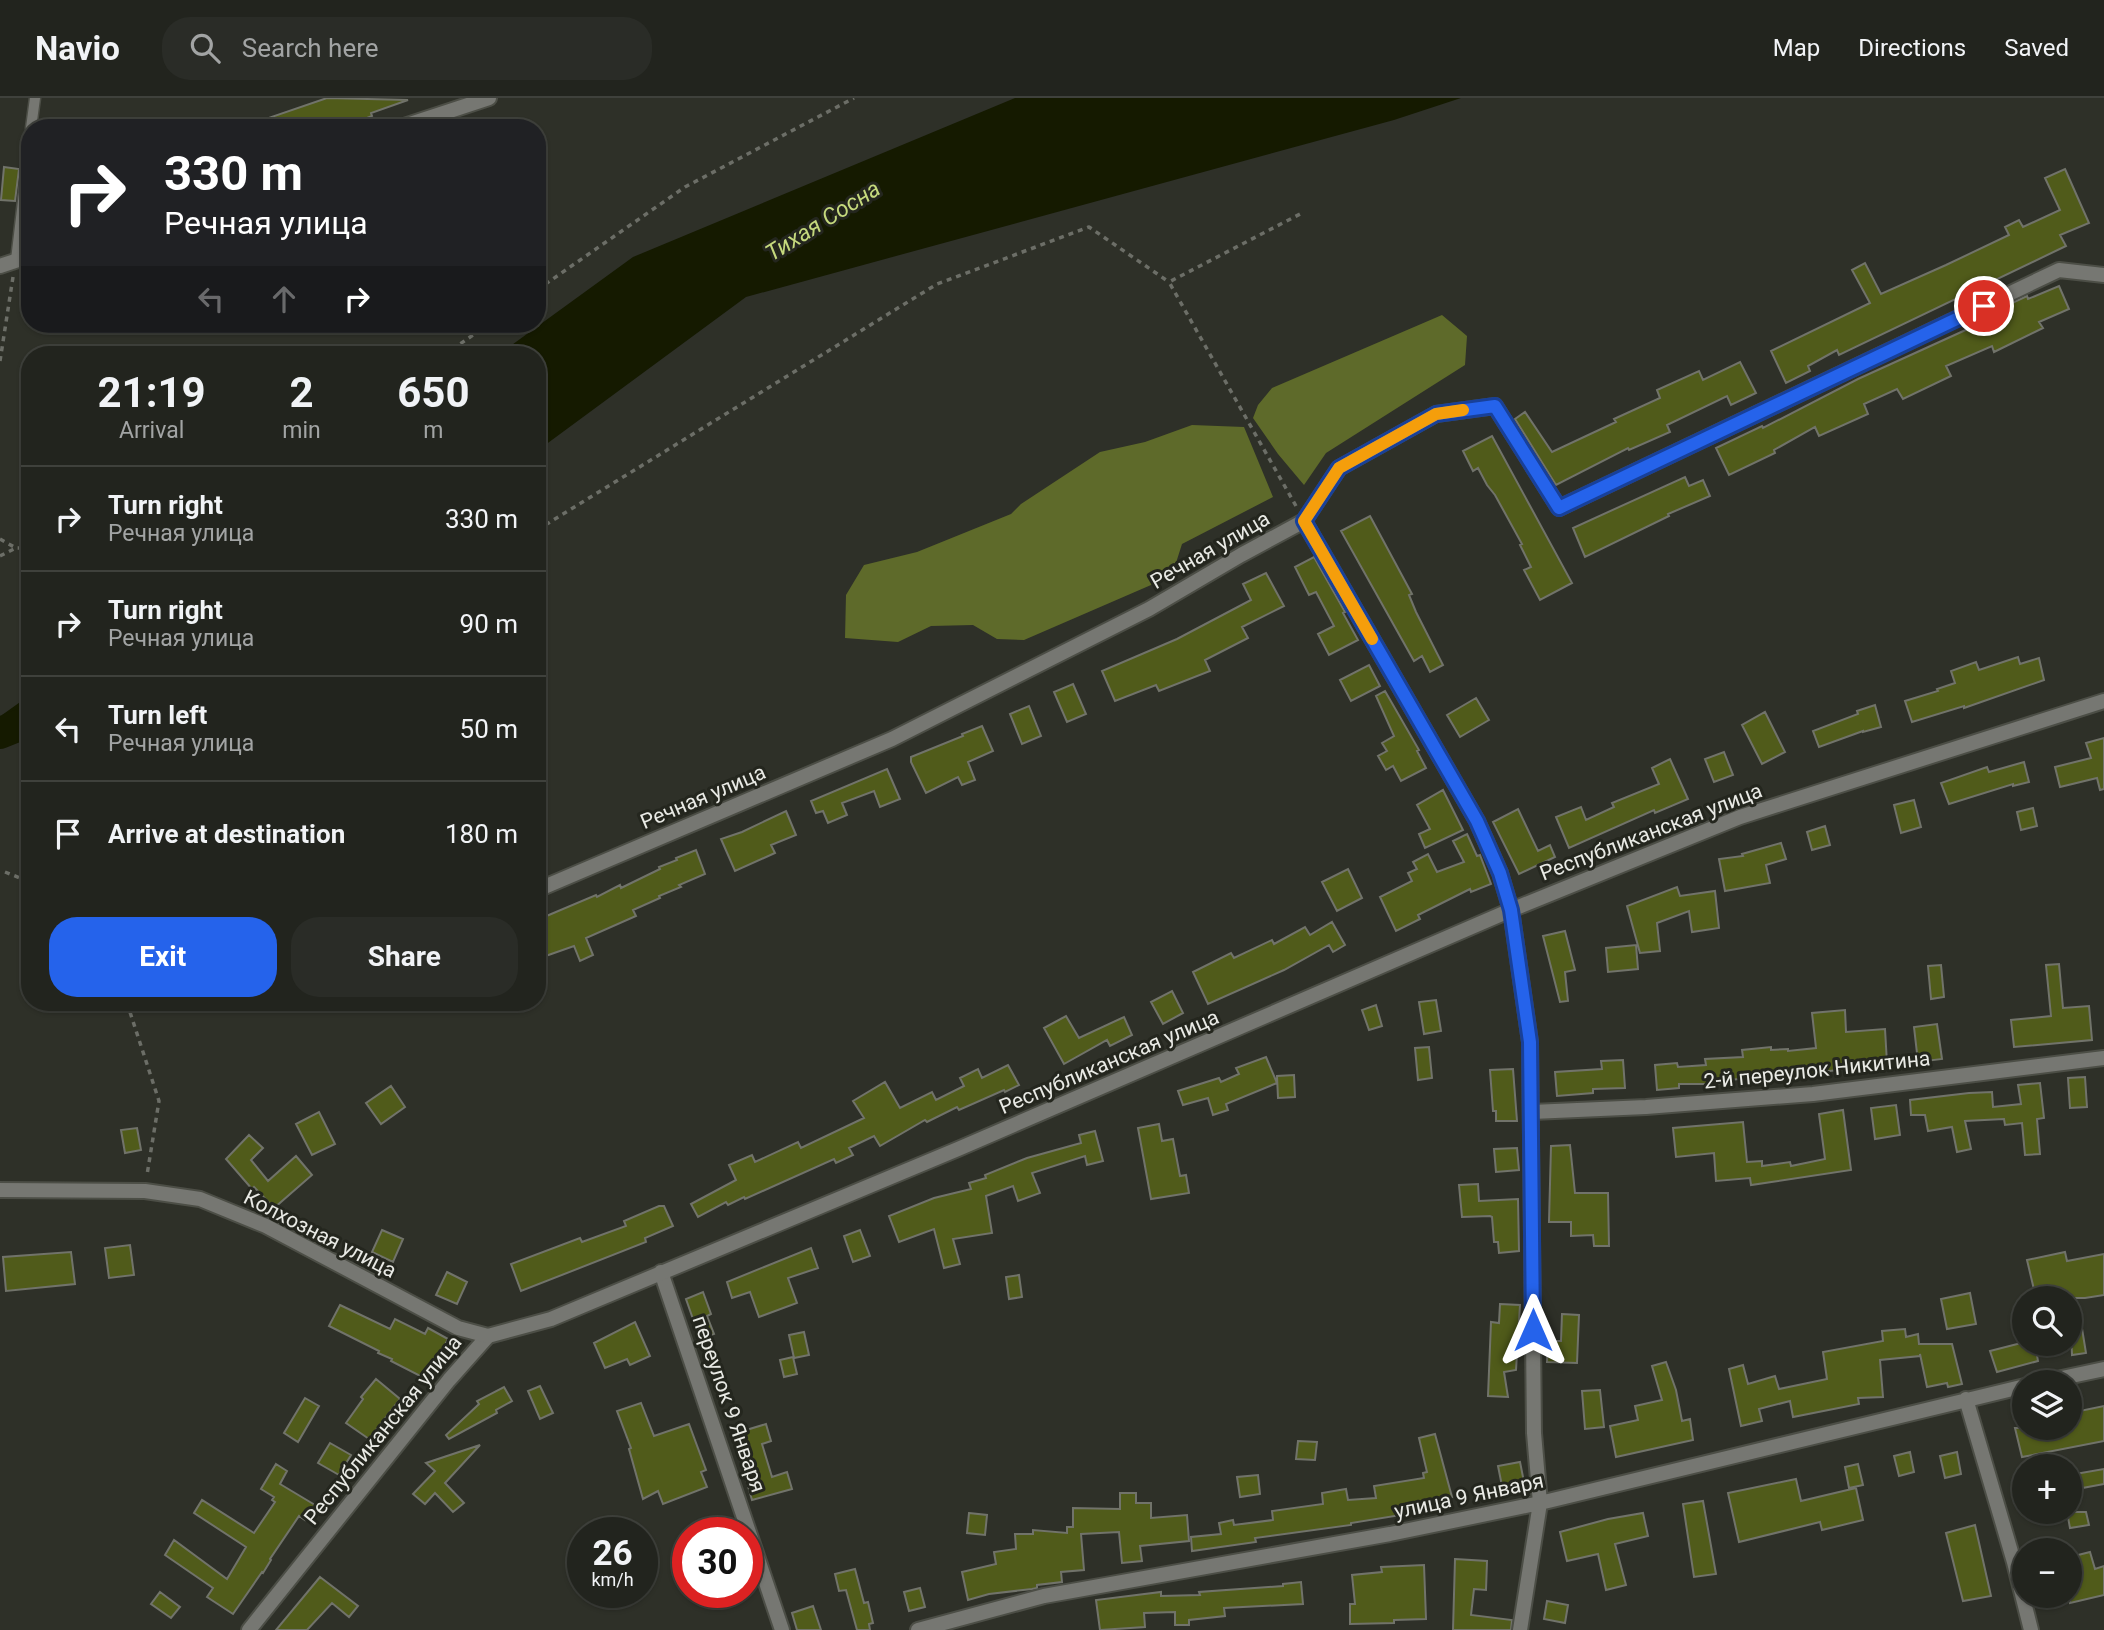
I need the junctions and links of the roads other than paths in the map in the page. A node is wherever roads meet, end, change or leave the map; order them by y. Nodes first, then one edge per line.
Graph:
1 (35, 98) edge
2 (489, 98) edge
3 (32, 119) edge
4 (425, 119) edge
5 (21, 259) edge
6 (0, 266) edge
7 (2104, 275) edge
8 (1304, 521) junction
9 (2104, 701) edge
10 (546, 886) edge
11 (1511, 910) junction
12 (2104, 1058) edge
13 (1532, 1112) junction
14 (0, 1190) edge
15 (661, 1272) junction
16 (488, 1336) junction
17 (2104, 1369) edge
18 (2082, 1374) edge
19 (2012, 1389) edge
20 (1966, 1399) junction
21 (1540, 1503) junction
22 (249, 1630) edge
23 (782, 1630) edge
24 (918, 1630) edge
25 (1520, 1630) edge
26 (2031, 1630) edge

1 - 3 lane
2 - 4 street
5 - 6 street
7 - 8 street, Речная улица
8 - 10 street, Речная улица
8 - 11 street
9 - 11 street, Республиканская улица
11 - 13 street
11 - 15 street, Республиканская улица
12 - 13 street, 2-й переулок Никитина
13 - 21 street
14 - 16 street, Колхозная улица
15 - 16 street, Республиканская улица
15 - 23 street, переулок 9 Января
16 - 22 street, Республиканская улица
17 - 18 street
19 - 20 street, улица 9 Января
20 - 21 street, улица 9 Января
20 - 26 street
21 - 24 street, улица 9 Января
21 - 25 street

